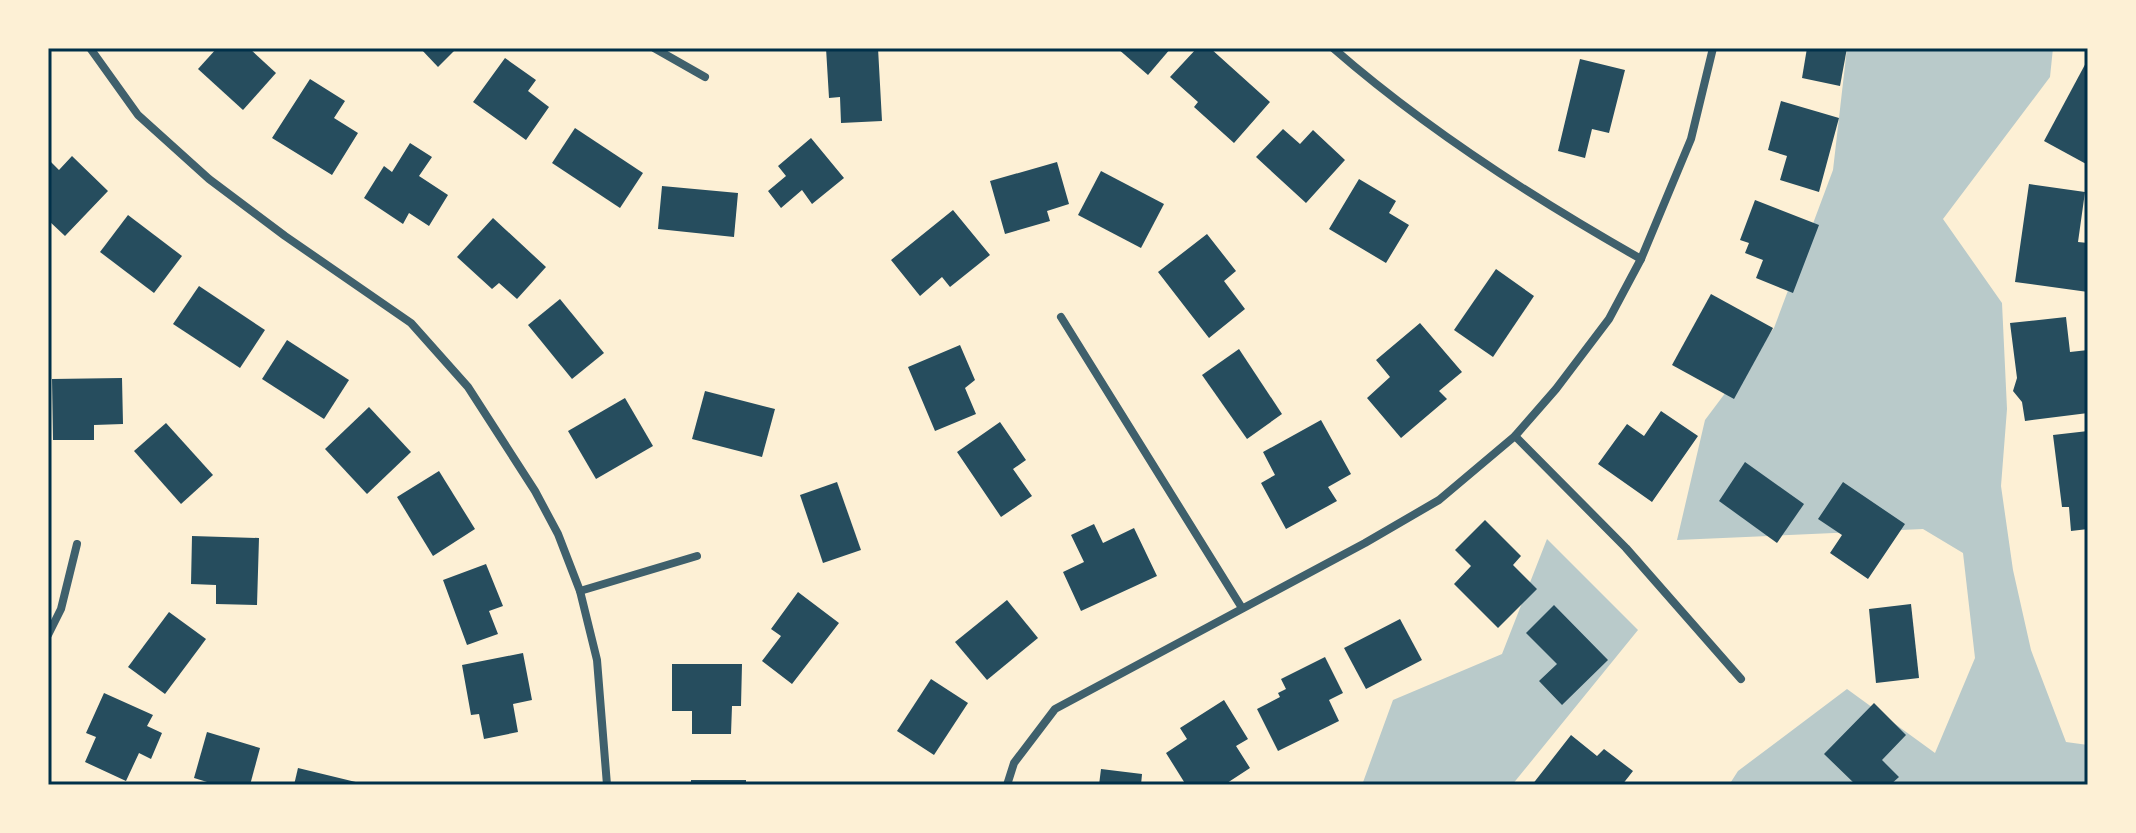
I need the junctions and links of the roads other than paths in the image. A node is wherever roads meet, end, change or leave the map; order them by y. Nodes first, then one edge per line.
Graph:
1 (90, 48) edge
2 (654, 48) edge
3 (1333, 48) edge
4 (1713, 48) edge
5 (705, 77) dead end
6 (1641, 259) junction
7 (1061, 317) dead end
8 (1515, 436) junction
9 (77, 544) dead end
10 (697, 556) dead end
11 (580, 591) junction
12 (1242, 608) junction
13 (48, 635) edge
14 (1741, 679) dead end
15 (607, 785) edge
16 (1007, 785) edge

1 - 11 street
2 - 5 street
3 - 6 street
4 - 6 street
6 - 8 street
7 - 12 street
8 - 12 street
8 - 14 street
9 - 13 street
10 - 11 street
11 - 15 street
12 - 16 street

